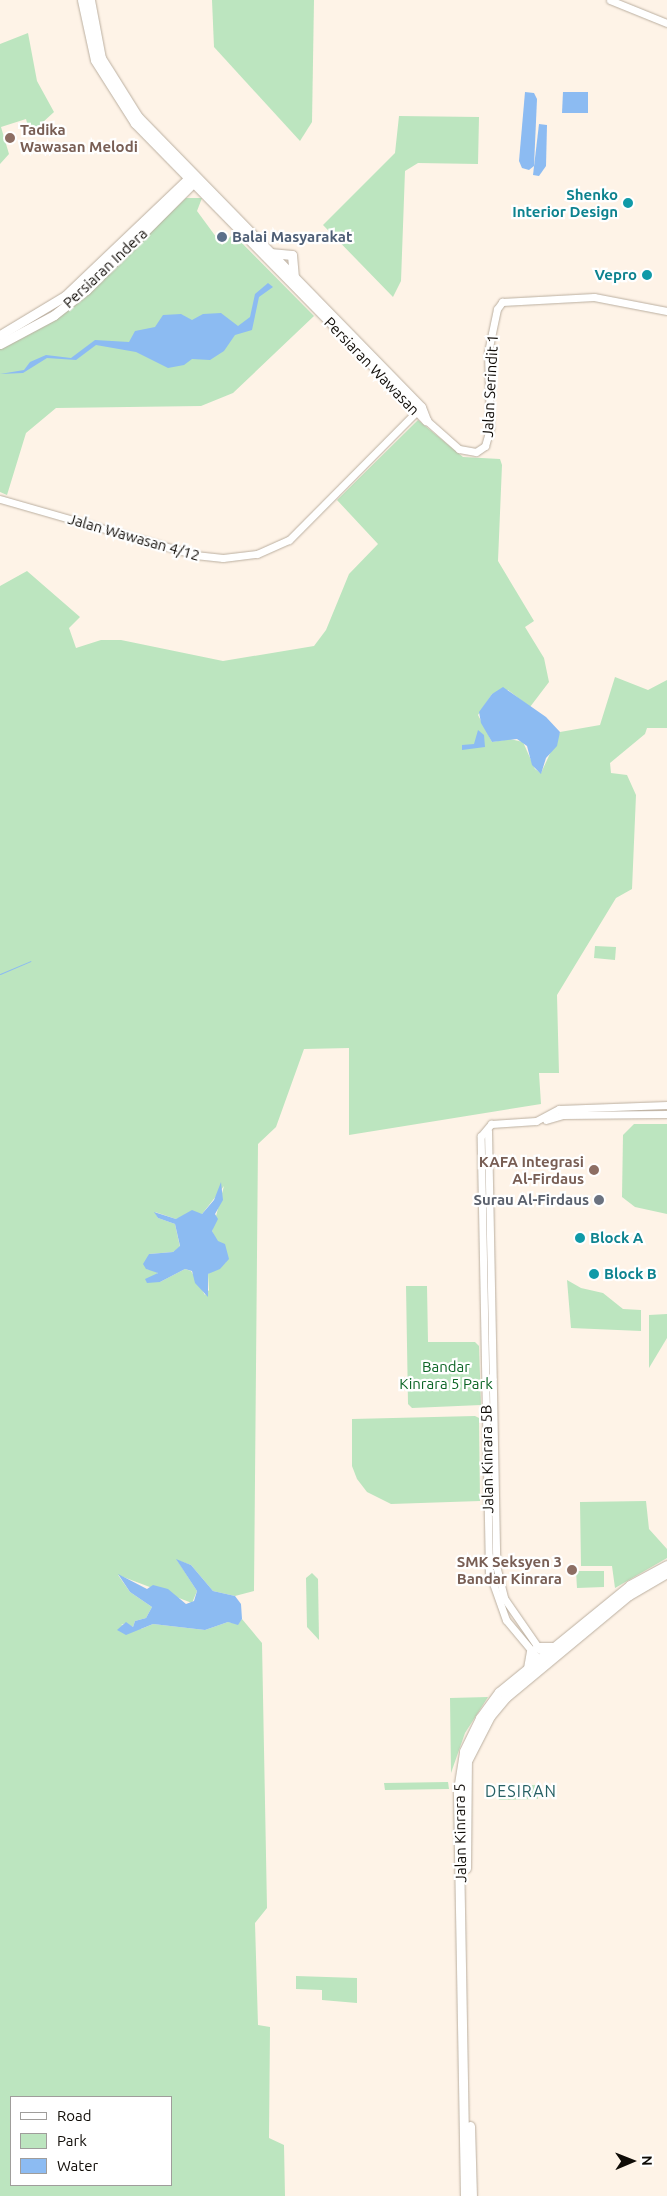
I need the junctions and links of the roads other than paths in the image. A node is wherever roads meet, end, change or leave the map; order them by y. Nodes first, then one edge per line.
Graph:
1 (82, 0) edge
2 (90, 0) edge
3 (610, 0) edge
4 (667, 23) edge
5 (175, 164) junction
6 (193, 178) junction
7 (178, 193) junction
8 (209, 198) junction
9 (265, 254) junction
10 (292, 280) junction
11 (667, 312) edge
12 (0, 334) edge
13 (0, 344) edge
14 (419, 410) junction
15 (426, 420) joint
16 (0, 499) edge
17 (667, 1105) edge
18 (667, 1114) edge
19 (484, 1145) junction
20 (667, 1565) edge
21 (667, 1573) edge
22 (555, 1647) junction
23 (534, 1649) junction
24 (544, 1661) junction
25 (528, 1668) junction
26 (470, 2121) junction
27 (464, 2134) junction
28 (470, 2144) junction
29 (465, 2196) edge
30 (472, 2196) edge

1 - 5 main road, Persiaran Wawasan
2 - 6 main road, Persiaran Wawasan
3 - 4 street
5 - 6 main road, Persiaran Wawasan
5 - 7 main road
6 - 7 main road, Persiaran Indera
6 - 8 main road, Persiaran Wawasan
6 - 9 main road, Persiaran Wawasan
7 - 8 main road
7 - 12 main road, Persiaran Indera
7 - 13 main road, Persiaran Indera
8 - 9 main road, Persiaran Wawasan
9 - 10 main road, Persiaran Wawasan
9 - 10 main road, Persiaran Wawasan
9 - 10 main road
10 - 14 main road, Persiaran Wawasan
11 - 15 street, Jalan Serindit 1
14 - 15 main road, Persiaran Wawasan
14 - 16 street, Jalan Wawasan 4/12
17 - 19 street
18 - 19 street
19 - 23 street, Jalan Kinrara 5B
20 - 22 main road, Jalan Kinrara 5
21 - 24 main road, Jalan Kinrara 5
22 - 23 main road
22 - 24 main road, Jalan Kinrara 5
23 - 24 street, Jalan Kinrara 5B
23 - 25 main road
24 - 25 main road, Jalan Kinrara 5
24 - 26 main road, Jalan Kinrara 5
25 - 27 main road, Jalan Kinrara 5
26 - 27 main road
26 - 28 main road, Jalan Kinrara 5
27 - 28 main road
27 - 29 main road, Jalan Kinrara 5
28 - 30 main road, Jalan Kinrara 5

